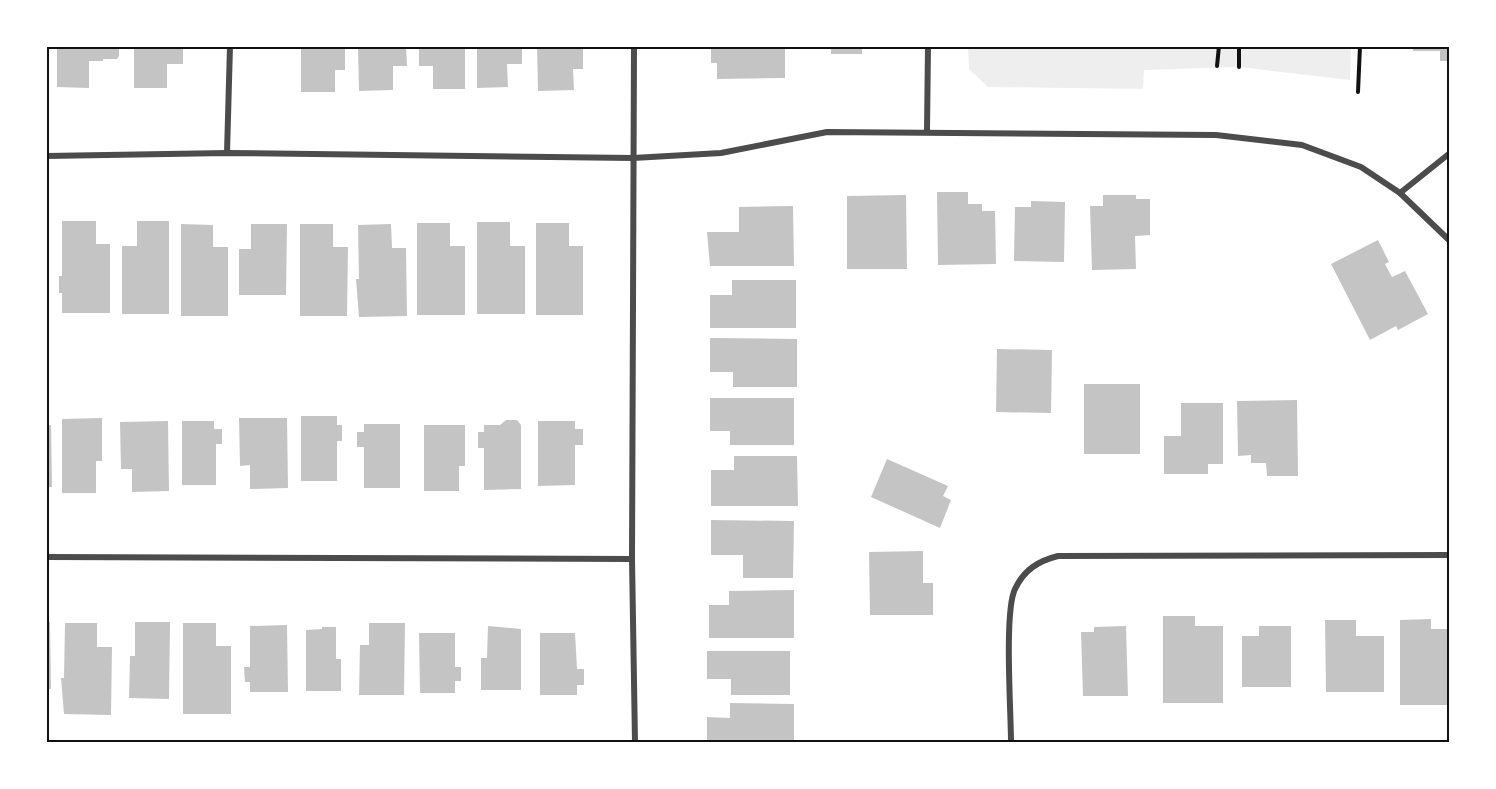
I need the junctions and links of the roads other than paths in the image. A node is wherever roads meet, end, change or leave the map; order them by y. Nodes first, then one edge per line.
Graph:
1 (230, 46) edge
2 (634, 46) edge
3 (928, 46) edge
4 (927, 130) junction
5 (227, 153) junction
6 (1449, 153) edge
7 (46, 156) edge
8 (633, 158) junction
9 (1400, 193) junction
10 (1449, 241) edge
11 (1449, 555) edge
12 (46, 557) edge
13 (632, 559) junction
14 (635, 742) edge
15 (1011, 742) edge

1 - 5 street
2 - 8 street
3 - 4 street
4 - 8 street
4 - 9 street
5 - 7 street
5 - 8 street
6 - 9 street
8 - 13 street
9 - 10 street
11 - 15 street
12 - 13 street
13 - 14 street

